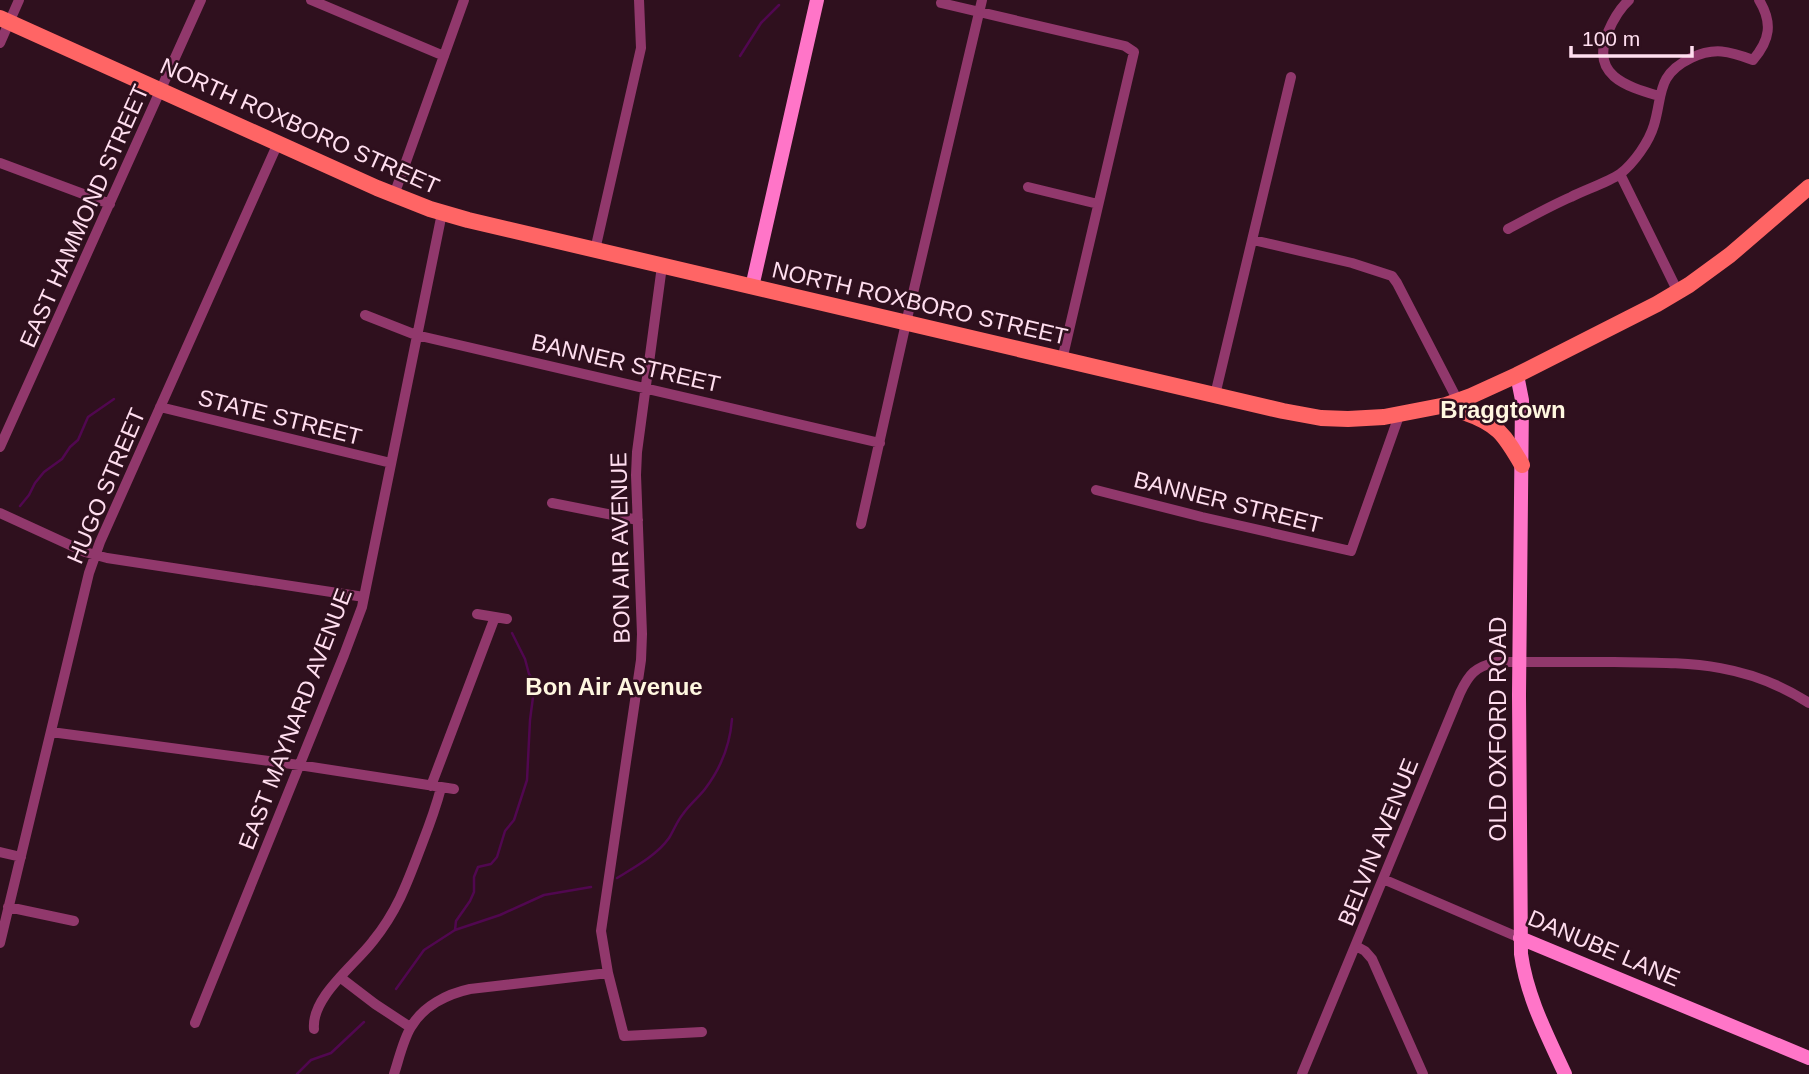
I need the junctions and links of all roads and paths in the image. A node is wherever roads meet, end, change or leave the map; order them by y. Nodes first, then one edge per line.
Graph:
1 (19, 0) edge
2 (201, 0) edge
3 (311, 0) edge
4 (464, 0) edge
5 (639, 0) edge
6 (817, 0) edge
7 (982, 0) edge
8 (1629, 0) edge
9 (1759, 0) edge
10 (941, 3) dead end
11 (979, 12) junction
12 (4, 20) edge
13 (0, 43) edge
14 (443, 56) junction
15 (1291, 78) dead end
16 (161, 91) junction
17 (1659, 96) junction
18 (278, 143) junction
19 (0, 163) edge
20 (1620, 174) junction
21 (1028, 187) dead end
22 (1809, 187) edge
23 (394, 195) junction
24 (110, 204) junction
25 (1098, 204) junction
26 (442, 213) junction
27 (1508, 229) dead end
28 (1253, 240) junction
29 (595, 250) junction
30 (662, 266) junction
31 (752, 287) junction
32 (1678, 292) junction
33 (365, 315) dead end
34 (906, 323) junction
35 (416, 335) junction
36 (1062, 360) junction
37 (1517, 376) junction
38 (646, 388) junction
39 (1215, 395) junction
40 (1458, 401) junction
41 (160, 407) junction
42 (1400, 413) junction
43 (880, 443) junction
44 (0, 447) edge
45 (390, 463) junction
46 (1522, 465) junction
47 (1096, 490) dead end
48 (552, 503) dead end
49 (0, 513) edge
50 (638, 520) junction
51 (862, 524) dead end
52 (95, 555) junction
53 (364, 597) junction
54 (477, 614) dead end
55 (495, 617) junction
56 (508, 619) dead end
57 (1520, 662) junction
58 (1809, 703) edge
59 (51, 732) junction
60 (299, 765) junction
61 (436, 787) junction
62 (454, 789) dead end
63 (0, 852) edge
64 (21, 857) junction
65 (1383, 879) junction
66 (8, 907) junction
67 (74, 920) dead end
68 (1520, 938) junction
69 (0, 943) edge
70 (1356, 946) junction
71 (608, 973) junction
72 (341, 978) junction
73 (195, 1023) dead end
74 (410, 1027) junction
75 (314, 1029) dead end
76 (702, 1032) dead end
77 (1809, 1058) edge
78 (394, 1074) edge
79 (1302, 1074) edge
80 (1423, 1074) edge
81 (1565, 1074) edge

1 - 12 street
2 - 16 street, EAST HAMMOND STREET
3 - 14 street
4 - 14 street
5 - 29 street
6 - 31 street
7 - 11 street
8 - 17 street
9 - 17 street
10 - 11 street
11 - 25 street
11 - 34 street
12 - 13 street
12 - 16 main road, NORTH ROXBORO STREET
14 - 23 street
15 - 28 street
16 - 18 main road, NORTH ROXBORO STREET
16 - 24 street, EAST HAMMOND STREET
17 - 20 street
18 - 23 main road, NORTH ROXBORO STREET
18 - 41 street, HUGO STREET
19 - 24 street
20 - 27 street
20 - 32 street
21 - 25 street
22 - 32 main road, NORTH ROXBORO STREET
23 - 26 main road, NORTH ROXBORO STREET
24 - 44 street, EAST HAMMOND STREET
25 - 36 street
26 - 29 main road, NORTH ROXBORO STREET
26 - 35 street, EAST MAYNARD AVENUE
28 - 39 street
28 - 40 street
29 - 30 main road, NORTH ROXBORO STREET
30 - 31 main road, NORTH ROXBORO STREET
30 - 38 street, BON AIR AVENUE
31 - 34 main road, NORTH ROXBORO STREET
32 - 37 main road, NORTH ROXBORO STREET
33 - 35 street, BANNER STREET
34 - 36 main road, NORTH ROXBORO STREET
34 - 43 street
35 - 38 street, BANNER STREET
35 - 45 street, EAST MAYNARD AVENUE
36 - 39 main road, NORTH ROXBORO STREET
37 - 40 main road, NORTH ROXBORO STREET
37 - 46 street, OLD OXFORD ROAD
38 - 43 street, BANNER STREET
38 - 50 street, BON AIR AVENUE
39 - 42 main road, NORTH ROXBORO STREET
40 - 42 main road, NORTH ROXBORO STREET
40 - 46 main road
41 - 45 street, STATE STREET
41 - 52 street, HUGO STREET
42 - 47 street, BANNER STREET
43 - 51 street
45 - 53 street, EAST MAYNARD AVENUE
46 - 57 street, OLD OXFORD ROAD
48 - 50 street
49 - 52 street
50 - 71 street, BON AIR AVENUE
52 - 53 street
52 - 59 street, HUGO STREET
53 - 60 street, EAST MAYNARD AVENUE
54 - 55 street
55 - 56 street
55 - 61 street
57 - 58 street, BELVIN AVENUE
57 - 65 street, BELVIN AVENUE
57 - 68 street, OLD OXFORD ROAD
59 - 60 street
59 - 64 street, HUGO STREET
60 - 61 street
60 - 73 street, EAST MAYNARD AVENUE
61 - 62 street
61 - 72 street
63 - 64 street
64 - 66 street, HUGO STREET
65 - 68 street, DANUBE LANE
65 - 70 street, BELVIN AVENUE
66 - 67 street
66 - 69 street, HUGO STREET
68 - 77 street, DANUBE LANE
68 - 81 street, OLD OXFORD ROAD
70 - 79 street, BELVIN AVENUE
70 - 80 street
71 - 74 street
71 - 76 street, BON AIR AVENUE
72 - 74 street
72 - 75 street
74 - 78 street

